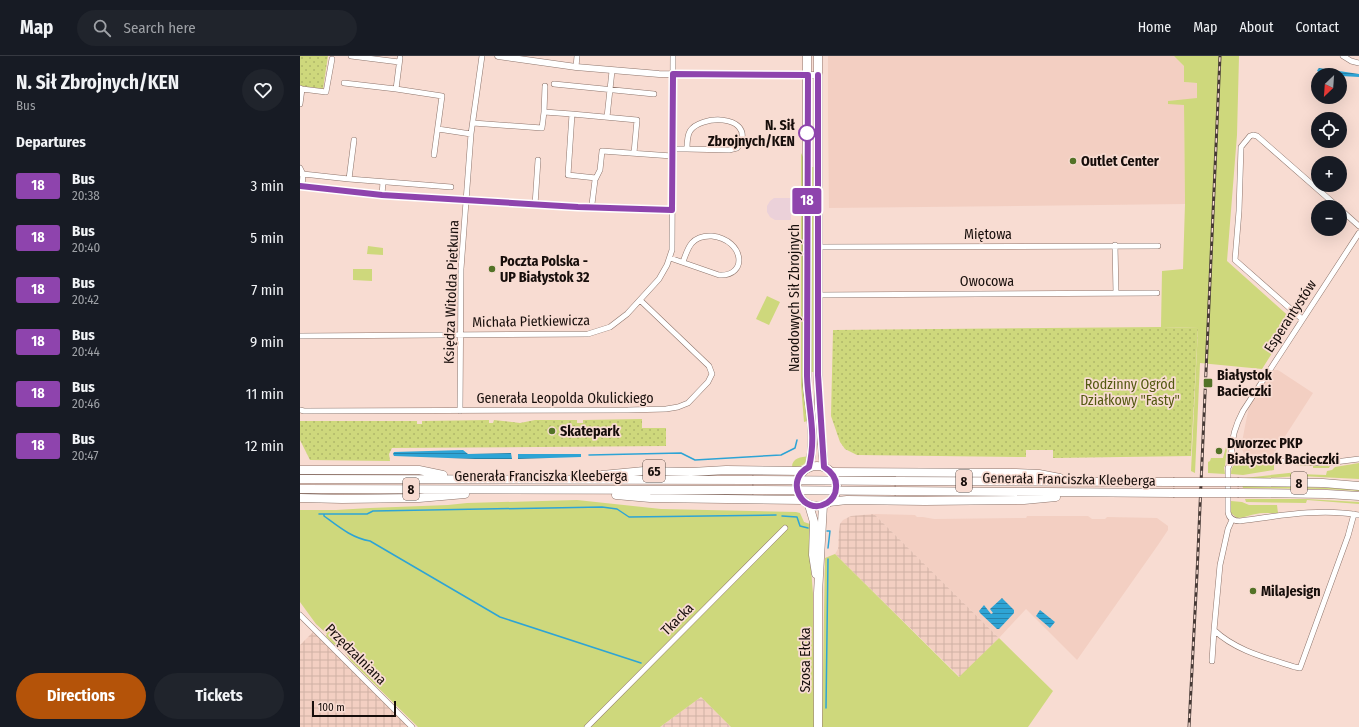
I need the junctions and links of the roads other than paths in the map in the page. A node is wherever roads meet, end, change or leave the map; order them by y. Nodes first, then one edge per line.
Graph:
1 (351, 56) edge
2 (482, 56) edge
3 (498, 56) edge
4 (577, 56) edge
5 (673, 56) edge
6 (807, 56) edge
7 (818, 56) edge
8 (1343, 56) edge
9 (332, 59) dead end
10 (1359, 62) edge
11 (576, 67) junction
12 (612, 71) junction
13 (673, 74) junction
14 (808, 75) junction
15 (818, 75) junction
16 (344, 83) dead end
17 (554, 84) dead end
18 (545, 86) dead end
19 (301, 88) edge
20 (396, 89) junction
21 (610, 90) junction
22 (654, 94) dead end
23 (300, 104) edge
24 (544, 112) junction
25 (572, 114) junction
26 (607, 117) junction
27 (806, 119) junction
28 (818, 120) junction
29 (473, 123) junction
30 (438, 129) junction
31 (471, 134) junction
32 (354, 140) dead end
33 (687, 149) junction
34 (673, 150) junction
35 (634, 153) junction
36 (434, 155) dead end
37 (672, 156) junction
38 (538, 160) dead end
39 (300, 168) edge
40 (302, 174) edge
41 (596, 178) junction
42 (349, 179) junction
43 (383, 182) junction
44 (301, 187) edge
45 (451, 187) dead end
46 (382, 195) junction
47 (466, 200) junction
48 (1330, 200) edge
49 (535, 204) junction
50 (592, 204) dead end
51 (672, 210) junction
52 (1347, 215) edge
53 (1359, 226) edge
54 (1359, 233) edge
55 (1115, 245) junction
56 (1158, 246) dead end
57 (817, 247) junction
58 (670, 258) junction
59 (683, 262) junction
60 (1116, 293) junction
61 (1157, 293) dead end
62 (818, 295) junction
63 (640, 300) junction
64 (1302, 319) junction
65 (460, 334) junction
66 (300, 336) edge
67 (818, 375) junction
68 (807, 376) junction
69 (300, 410) edge
70 (460, 411) junction
71 (1232, 459) junction
72 (1359, 459) edge
73 (806, 469) junction
74 (300, 470) edge
75 (828, 470) junction
76 (300, 479) edge
77 (464, 479) junction
78 (572, 479) junction
79 (1073, 481) junction
80 (1359, 486) edge
81 (300, 489) edge
82 (504, 489) junction
83 (586, 490) junction
84 (1074, 493) junction
85 (1359, 496) edge
86 (300, 498) edge
87 (806, 502) junction
88 (826, 503) junction
89 (1357, 514) edge
90 (1232, 520) junction
91 (786, 528) dead end
92 (813, 547) junction
93 (820, 554) junction
94 (818, 593) junction
95 (300, 615) edge
96 (1214, 630) junction
97 (1212, 660) dead end
98 (412, 727) edge
99 (587, 727) edge
100 (818, 727) edge

1 - 20 street
2 - 29 street, Księdza Witolda Pietkuna
3 - 11 street
4 - 11 street
5 - 13 street, Michała Pietkiewicza
6 - 14 main road, Narodowych Sił Zbrojnych
7 - 15 main road, Narodowych Sił Zbrojnych
8 - 10 street
9 - 19 street
11 - 12 street
12 - 13 street
12 - 21 street
13 - 14 street
13 - 34 street, Michała Pietkiewicza
14 - 15 street
14 - 27 main road, Narodowych Sił Zbrojnych
15 - 28 main road, Narodowych Sił Zbrojnych
16 - 20 street
17 - 21 street
18 - 24 street
19 - 23 street
20 - 30 street
21 - 22 street
21 - 26 street
24 - 25 street
24 - 29 street
25 - 26 street
25 - 41 street
26 - 35 street
27 - 28 main road
27 - 68 main road, Narodowych Sił Zbrojnych
28 - 57 main road, Narodowych Sił Zbrojnych
29 - 31 street, Księdza Witolda Pietkuna
30 - 31 street
30 - 36 street
31 - 47 street, Księdza Witolda Pietkuna
32 - 42 street
33 - 33 street
33 - 34 street
34 - 37 street, Michała Pietkiewicza
35 - 37 street
35 - 41 street
37 - 51 street, Michała Pietkiewicza
38 - 49 street
39 - 40 street
40 - 42 street
40 - 44 street
41 - 50 street
42 - 43 street
43 - 45 street
43 - 46 street
44 - 46 street
46 - 47 street
47 - 49 street
47 - 65 street, Księdza Witolda Pietkuna
48 - 64 street
49 - 51 street
51 - 58 street, Michała Pietkiewicza
52 - 53 street
54 - 64 street, Esperantystów
55 - 56 street, Miętowa
55 - 57 street, Miętowa
55 - 60 street
57 - 62 main road, Narodowych Sił Zbrojnych
58 - 59 street
58 - 63 street, Michała Pietkiewicza
59 - 59 street
60 - 61 street, Owocowa
60 - 62 street, Owocowa
62 - 67 main road, Narodowych Sił Zbrojnych
63 - 65 street, Michała Pietkiewicza
63 - 70 street, Generała Leopolda Okulickiego
64 - 71 street, Esperantystów
65 - 66 street, Michała Pietkiewicza
65 - 70 street, Księdza Witolda Pietkuna
67 - 68 main road
67 - 75 main road, Narodowych Sił Zbrojnych
68 - 73 main road, Narodowych Sił Zbrojnych
69 - 70 street, Generała Leopolda Okulickiego
71 - 72 street
71 - 90 street, Esperantystów
73 - 75 main road, 65
73 - 78 main road, 65
73 - 87 main road
74 - 77 main road
75 - 79 main road
75 - 88 main road
76 - 77 main road, Generała Franciszka Kleeberga / 8
77 - 78 main road, Generała Franciszka Kleeberga / 8
78 - 79 main road, Generała Franciszka Kleeberga / 8, bridge
79 - 80 main road, Generała Franciszka Kleeberga / 8, bridge
81 - 82 main road, Generała Franciszka Kleeberga / 8
82 - 83 main road, Generała Franciszka Kleeberga / 8
82 - 86 main road
83 - 84 main road, Generała Franciszka Kleeberga / 8, bridge
83 - 87 main road, 65
84 - 85 main road, Generała Franciszka Kleeberga / 8, bridge
84 - 88 main road
87 - 88 main road, 65
87 - 92 main road, Szosa Ełcka
88 - 93 main road, Szosa Ełcka
89 - 90 street
89 - 96 street
90 - 96 street
91 - 99 street, Tkacka
92 - 93 main road
92 - 94 main road, Szosa Ełcka
93 - 94 main road, Szosa Ełcka
94 - 100 main road, Szosa Ełcka
95 - 98 street, Przędzalniana
96 - 97 street

